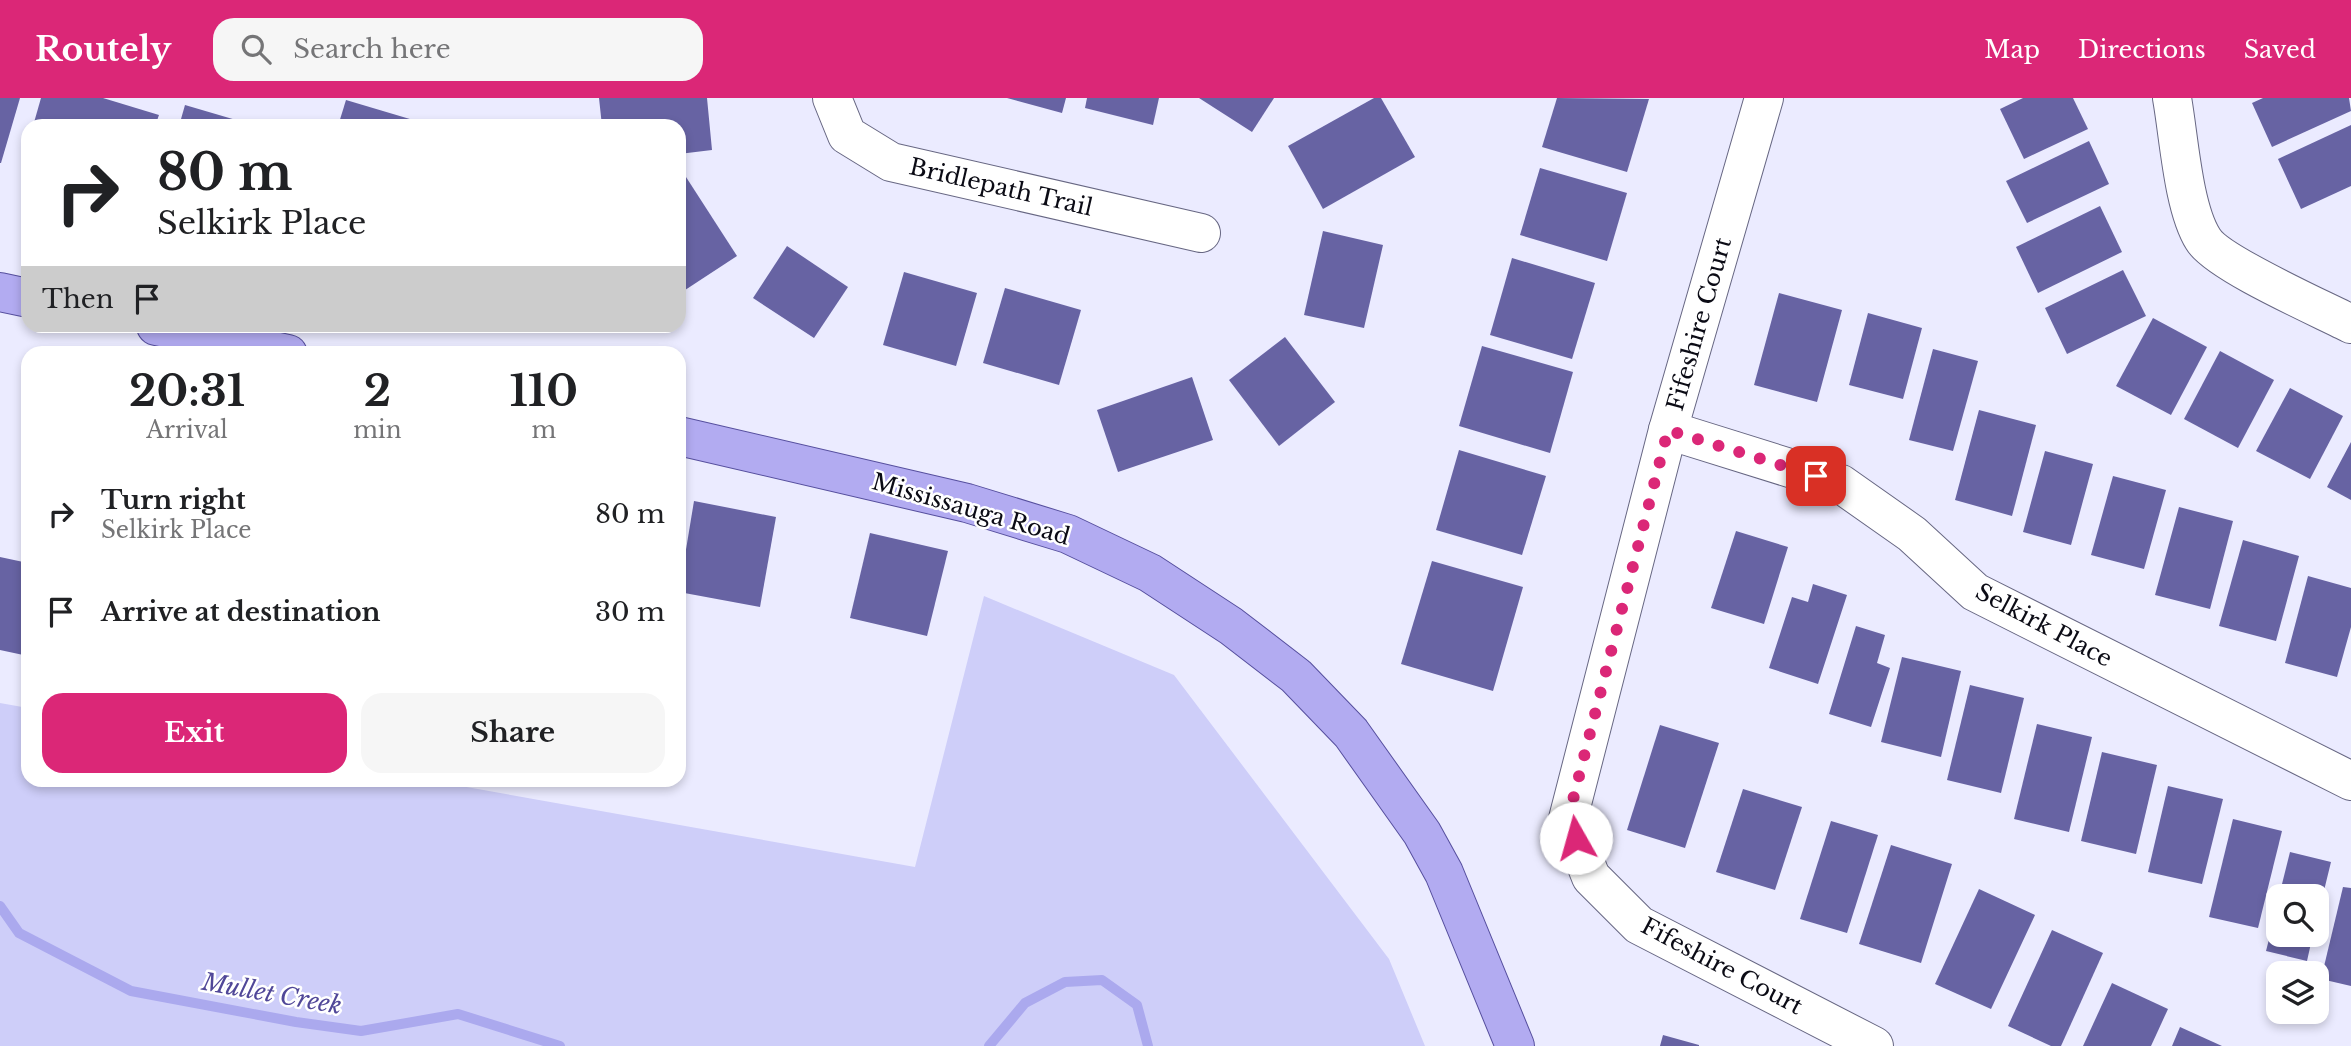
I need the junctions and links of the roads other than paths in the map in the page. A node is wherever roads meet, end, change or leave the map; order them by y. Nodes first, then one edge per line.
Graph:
1 (832, 98) edge
2 (1764, 98) edge
3 (2172, 98) edge
4 (1201, 233) dead end
5 (0, 292) edge
6 (21, 296) edge
7 (2351, 324) edge
8 (189, 333) edge
9 (250, 346) edge
10 (1668, 430) junction
11 (686, 438) edge
12 (2351, 781) edge
13 (1515, 1046) edge
14 (1874, 1046) edge

1 - 4 street, Bridlepath Trail
2 - 10 street, Fifeshire Court
3 - 7 street
5 - 6 main road
8 - 9 main road
10 - 12 street, Selkirk Place
10 - 14 street, Fifeshire Court
11 - 13 main road, Mississauga Road

